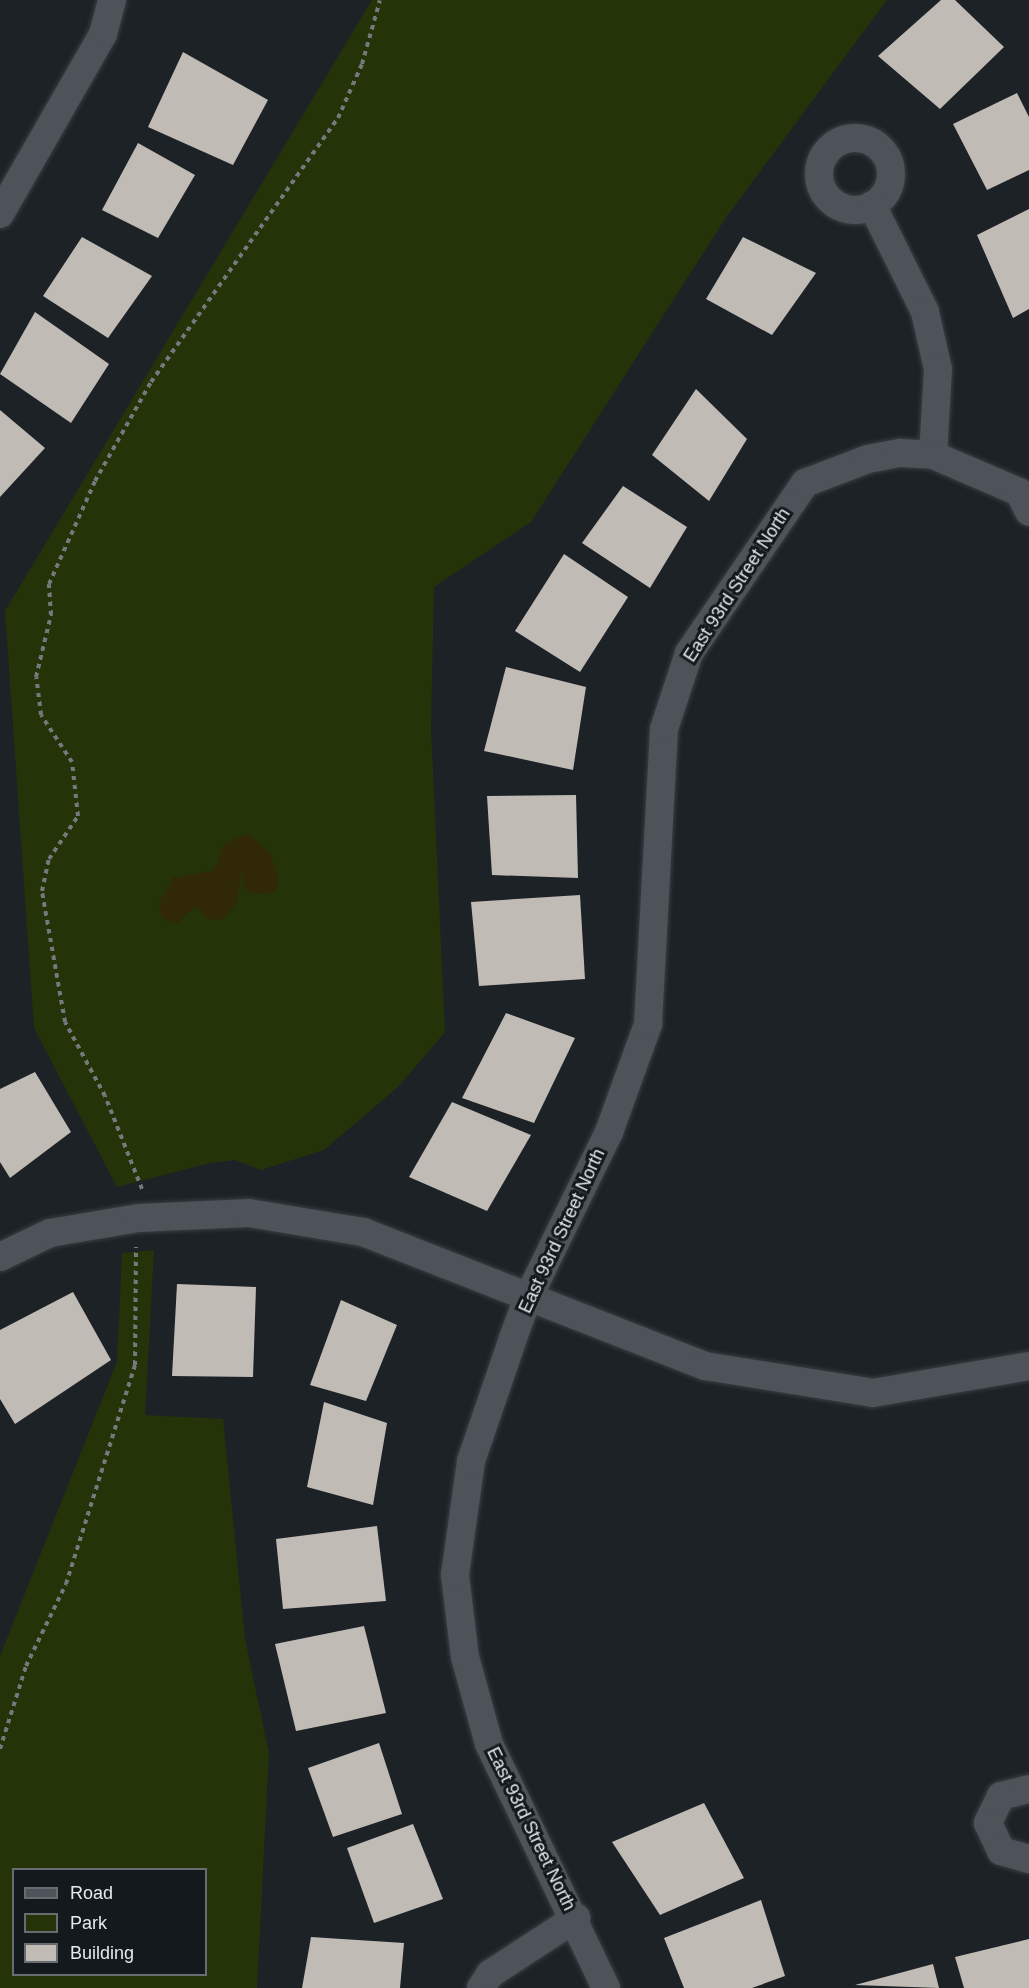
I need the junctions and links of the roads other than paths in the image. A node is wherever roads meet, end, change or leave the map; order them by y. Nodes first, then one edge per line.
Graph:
1 (112, 0) edge
2 (872, 205) dead end
3 (0, 214) edge
4 (933, 455) junction
5 (1029, 512) edge
6 (0, 1257) edge
7 (527, 1300) junction
8 (1029, 1366) edge
9 (1029, 1789) edge
10 (1029, 1859) edge
11 (576, 1918) junction
12 (481, 1988) edge
13 (606, 1988) edge

1 - 3 street
2 - 4 street
4 - 5 street
4 - 7 street, East 93rd Street North
6 - 7 street
7 - 8 street
7 - 11 street, East 93rd Street North
9 - 10 street
11 - 12 street
11 - 13 street, East 93rd Street North

